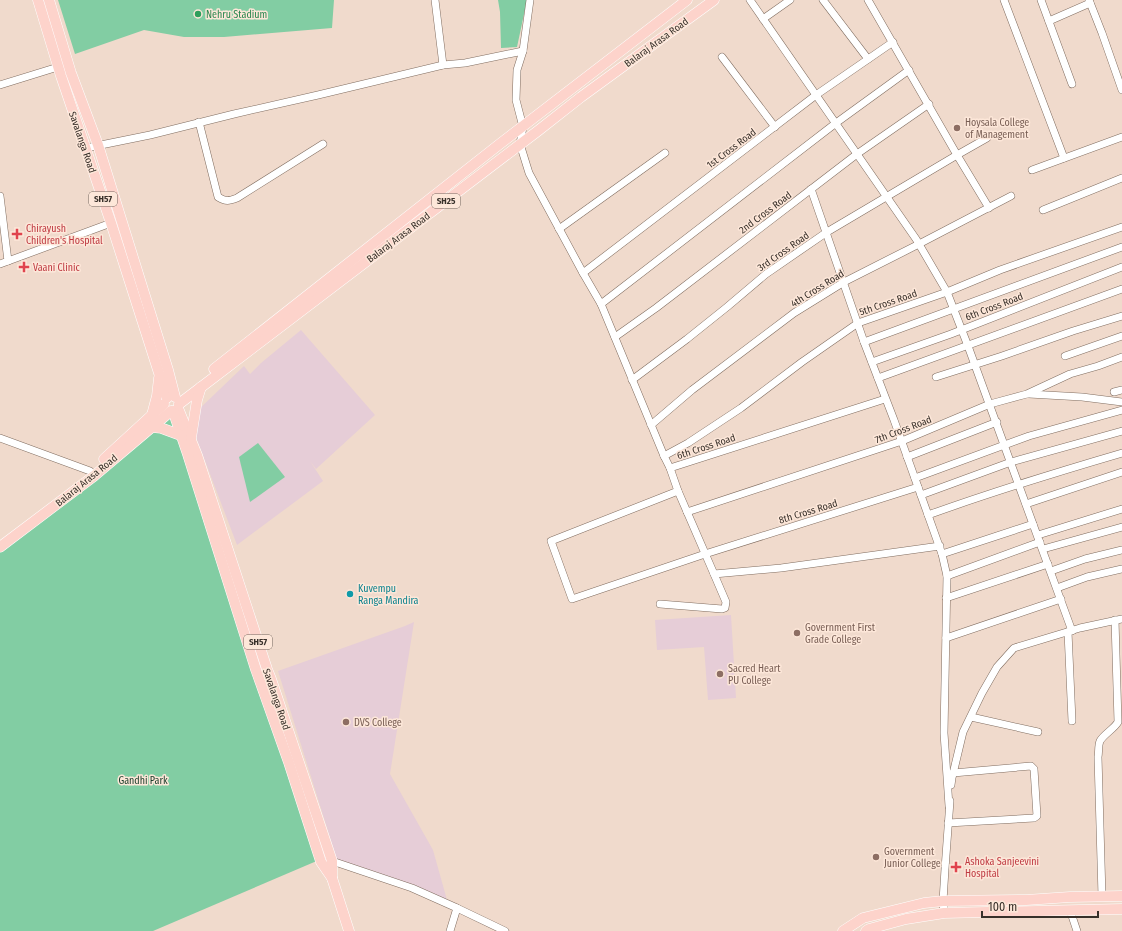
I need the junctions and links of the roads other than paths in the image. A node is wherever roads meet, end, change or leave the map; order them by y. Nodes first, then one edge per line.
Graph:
1 (38, 0) edge
2 (49, 0) edge
3 (435, 0) edge
4 (530, 0) edge
5 (686, 0) edge
6 (714, 0) edge
7 (750, 0) edge
8 (790, 0) edge
9 (824, 0) edge
10 (868, 0) edge
11 (1004, 0) edge
12 (1041, 0) edge
13 (1089, 1) edge
14 (763, 19) junction
15 (1049, 21) junction
16 (893, 42) junction
17 (523, 51) junction
18 (722, 56) dead end
19 (868, 59) junction
20 (443, 65) junction
21 (58, 67) junction
22 (909, 70) junction
23 (1072, 84) dead end
24 (0, 85) edge
25 (1122, 90) edge
26 (816, 95) junction
27 (929, 104) junction
28 (199, 122) junction
29 (836, 123) junction
30 (524, 126) junction
31 (775, 127) junction
32 (1122, 137) edge
33 (987, 138) dead end
34 (323, 144) dead end
35 (520, 144) junction
36 (98, 145) junction
37 (86, 148) junction
38 (665, 153) dead end
39 (857, 154) junction
40 (956, 154) junction
41 (1064, 158) junction
42 (1032, 170) dead end
43 (1122, 178) edge
44 (811, 189) junction
45 (0, 196) edge
46 (886, 196) junction
47 (1011, 196) dead end
48 (1, 207) edge
49 (988, 208) junction
50 (1043, 210) dead end
51 (111, 222) junction
52 (1122, 227) edge
53 (559, 229) junction
54 (827, 232) junction
55 (920, 244) junction
56 (1122, 247) edge
57 (8, 261) junction
58 (0, 264) edge
59 (1122, 267) edge
60 (583, 273) junction
61 (844, 282) junction
62 (1122, 289) edge
63 (947, 292) junction
64 (601, 304) junction
65 (954, 309) junction
66 (1122, 316) edge
67 (858, 323) junction
68 (962, 330) junction
69 (1122, 336) edge
70 (615, 337) junction
71 (864, 342) junction
72 (968, 346) junction
73 (1065, 356) dead end
74 (1122, 357) edge
75 (872, 362) junction
76 (975, 364) junction
77 (158, 370) junction
78 (936, 377) dead end
79 (878, 378) junction
80 (632, 380) junction
81 (201, 387) junction
82 (1122, 390) edge
83 (1114, 392) dead end
84 (1027, 394) junction
85 (886, 400) junction
86 (1122, 402) edge
87 (173, 404) junction
88 (990, 404) junction
89 (1122, 410) edge
90 (152, 415) junction
91 (997, 422) junction
92 (651, 425) junction
93 (151, 427) junction
94 (1122, 431) edge
95 (180, 435) junction
96 (0, 438) edge
97 (191, 441) junction
98 (902, 441) junction
99 (1005, 445) junction
100 (1122, 453) edge
101 (664, 456) junction
102 (908, 457) junction
103 (1011, 462) junction
104 (670, 468) junction
105 (1122, 472) edge
106 (92, 473) junction
107 (915, 478) junction
108 (1019, 484) junction
109 (918, 487) junction
110 (678, 491) junction
111 (921, 495) junction
112 (1026, 504) junction
113 (1122, 509) edge
114 (687, 512) junction
115 (928, 515) junction
116 (1033, 524) junction
117 (1122, 527) edge
118 (1039, 538) junction
119 (0, 540) edge
120 (940, 546) junction
121 (0, 548) edge
122 (1043, 549) junction
123 (1122, 550) edge
124 (705, 554) junction
125 (942, 554) junction
126 (1049, 567) junction
127 (1122, 569) edge
128 (714, 574) junction
129 (947, 576) junction
130 (1057, 588) junction
131 (946, 598) junction
132 (1061, 599) junction
133 (660, 604) dead end
134 (1119, 620) edge
135 (1070, 631) junction
136 (946, 638) junction
137 (971, 717) junction
138 (1072, 722) dead end
139 (1038, 732) dead end
140 (953, 773) junction
141 (949, 806) junction
142 (948, 822) junction
143 (327, 862) junction
144 (1102, 896) junction
145 (1122, 896) edge
146 (943, 901) junction
147 (457, 908) junction
148 (1122, 909) edge
149 (1070, 910) junction
150 (944, 913) junction
151 (349, 931) edge
152 (450, 931) edge
153 (504, 931) edge
154 (843, 931) edge
155 (866, 931) edge
156 (1077, 931) edge

1 - 21 main road, Savalanga Road / SH57
2 - 36 main road, Savalanga Road / SH57
3 - 20 street
4 - 17 street
5 - 30 main road, Balaraj Arasa Road / SH25
6 - 35 main road, Balaraj Arasa Road / SH25
7 - 14 street
8 - 14 street
9 - 19 street
10 - 16 street
11 - 41 street
12 - 15 street
13 - 15 street
13 - 25 street
14 - 26 street
15 - 23 street
16 - 19 street, 1st Cross Road
16 - 22 street
17 - 20 street
17 - 30 street
18 - 31 street
19 - 26 street, 1st Cross Road
20 - 28 street
21 - 24 street
21 - 37 main road, Savalanga Road / SH57
22 - 27 street
22 - 29 street
26 - 29 street
26 - 31 street, 1st Cross Road
27 - 39 street, 2nd Cross Road
27 - 40 street
28 - 34 street
28 - 36 street
29 - 39 street
29 - 64 street
30 - 35 street
30 - 87 main road, Balaraj Arasa Road / SH25
31 - 60 street, 1st Cross Road
32 - 41 street
33 - 40 street, 3rd Cross Road
35 - 53 street
35 - 81 main road, Balaraj Arasa Road / SH25
36 - 37 street
36 - 87 main road, Savalanga Road / SH57
37 - 51 main road, Savalanga Road / SH57
38 - 53 street
39 - 44 street, 2nd Cross Road
39 - 46 street
40 - 46 street, 3rd Cross Road
40 - 49 street
41 - 42 street
43 - 50 street
44 - 54 street
44 - 70 street, 2nd Cross Road
45 - 48 street
46 - 54 street, 3rd Cross Road
46 - 55 street
47 - 49 street, 4th Cross Road
48 - 57 street
49 - 55 street, 4th Cross Road
51 - 57 street
51 - 77 main road, Savalanga Road / SH57
52 - 63 street, 5th Cross Road
53 - 60 street
54 - 61 street
54 - 80 street, 3rd Cross Road
55 - 61 street, 4th Cross Road
55 - 63 street
56 - 65 street
57 - 58 street
59 - 68 street, 6th Cross Road
60 - 64 street
61 - 67 street
61 - 92 street, 4th Cross Road
62 - 72 street
63 - 65 street
63 - 67 street, 5th Cross Road
64 - 70 street
65 - 68 street
65 - 71 street
66 - 76 street
67 - 71 street
67 - 101 street, 5th Cross Road
68 - 72 street
68 - 75 street, 6th Cross Road
69 - 73 street
70 - 80 street
71 - 75 street
72 - 76 street
72 - 79 street
74 - 84 street, 7th Cross Road
75 - 79 street
76 - 78 street
76 - 88 street
77 - 87 main road, Savalanga Road / SH57
77 - 90 main road
79 - 85 street
80 - 92 street
81 - 87 main road, Balaraj Arasa Road / SH25
81 - 97 main road
82 - 83 street
84 - 86 street
84 - 88 street, 7th Cross Road
85 - 98 street
85 - 104 street, 6th Cross Road
87 - 90 main road
87 - 93 main road, Balaraj Arasa Road
87 - 95 main road, Savalanga Road / SH57
87 - 97 main road, Savalanga Road / SH57
88 - 91 street
88 - 98 street, 7th Cross Road
89 - 99 street
90 - 106 main road
91 - 99 street
91 - 102 street
92 - 101 street
93 - 95 main road
93 - 106 main road, Balaraj Arasa Road
94 - 103 street
95 - 143 main road, Savalanga Road / SH57
96 - 106 street
97 - 143 main road, Savalanga Road / SH57
98 - 102 street
98 - 114 street, 7th Cross Road
99 - 103 street
99 - 107 street
100 - 108 street
101 - 104 street
102 - 107 street
103 - 108 street
103 - 111 street
104 - 110 street
105 - 112 street
106 - 119 main road
106 - 121 main road, Balaraj Arasa Road
107 - 109 street
108 - 112 street
108 - 115 street
109 - 111 street
109 - 124 street, 8th Cross Road
110 - 114 street
110 - 124 street, 8th Cross Road
111 - 115 street
112 - 116 street
113 - 118 street
114 - 124 street
115 - 120 street
116 - 118 street
116 - 125 street
117 - 122 street
118 - 122 street
118 - 129 street
120 - 125 street
120 - 128 street
122 - 126 street
123 - 126 street
124 - 128 street
125 - 129 street
126 - 130 street
126 - 131 street
127 - 130 street
128 - 133 street
129 - 131 street
130 - 132 street
131 - 136 street
132 - 135 street
132 - 136 street
134 - 135 street
134 - 144 street
135 - 137 street
135 - 138 street
136 - 141 street
137 - 139 street
137 - 140 street
140 - 141 street
140 - 142 street
141 - 142 street
142 - 146 street
143 - 147 street
143 - 151 main road, Savalanga Road / SH57
144 - 145 main road
144 - 146 main road
146 - 150 street
146 - 154 main road
147 - 152 street
147 - 153 street
148 - 149 main road
149 - 150 main road
149 - 156 street
150 - 155 main road

